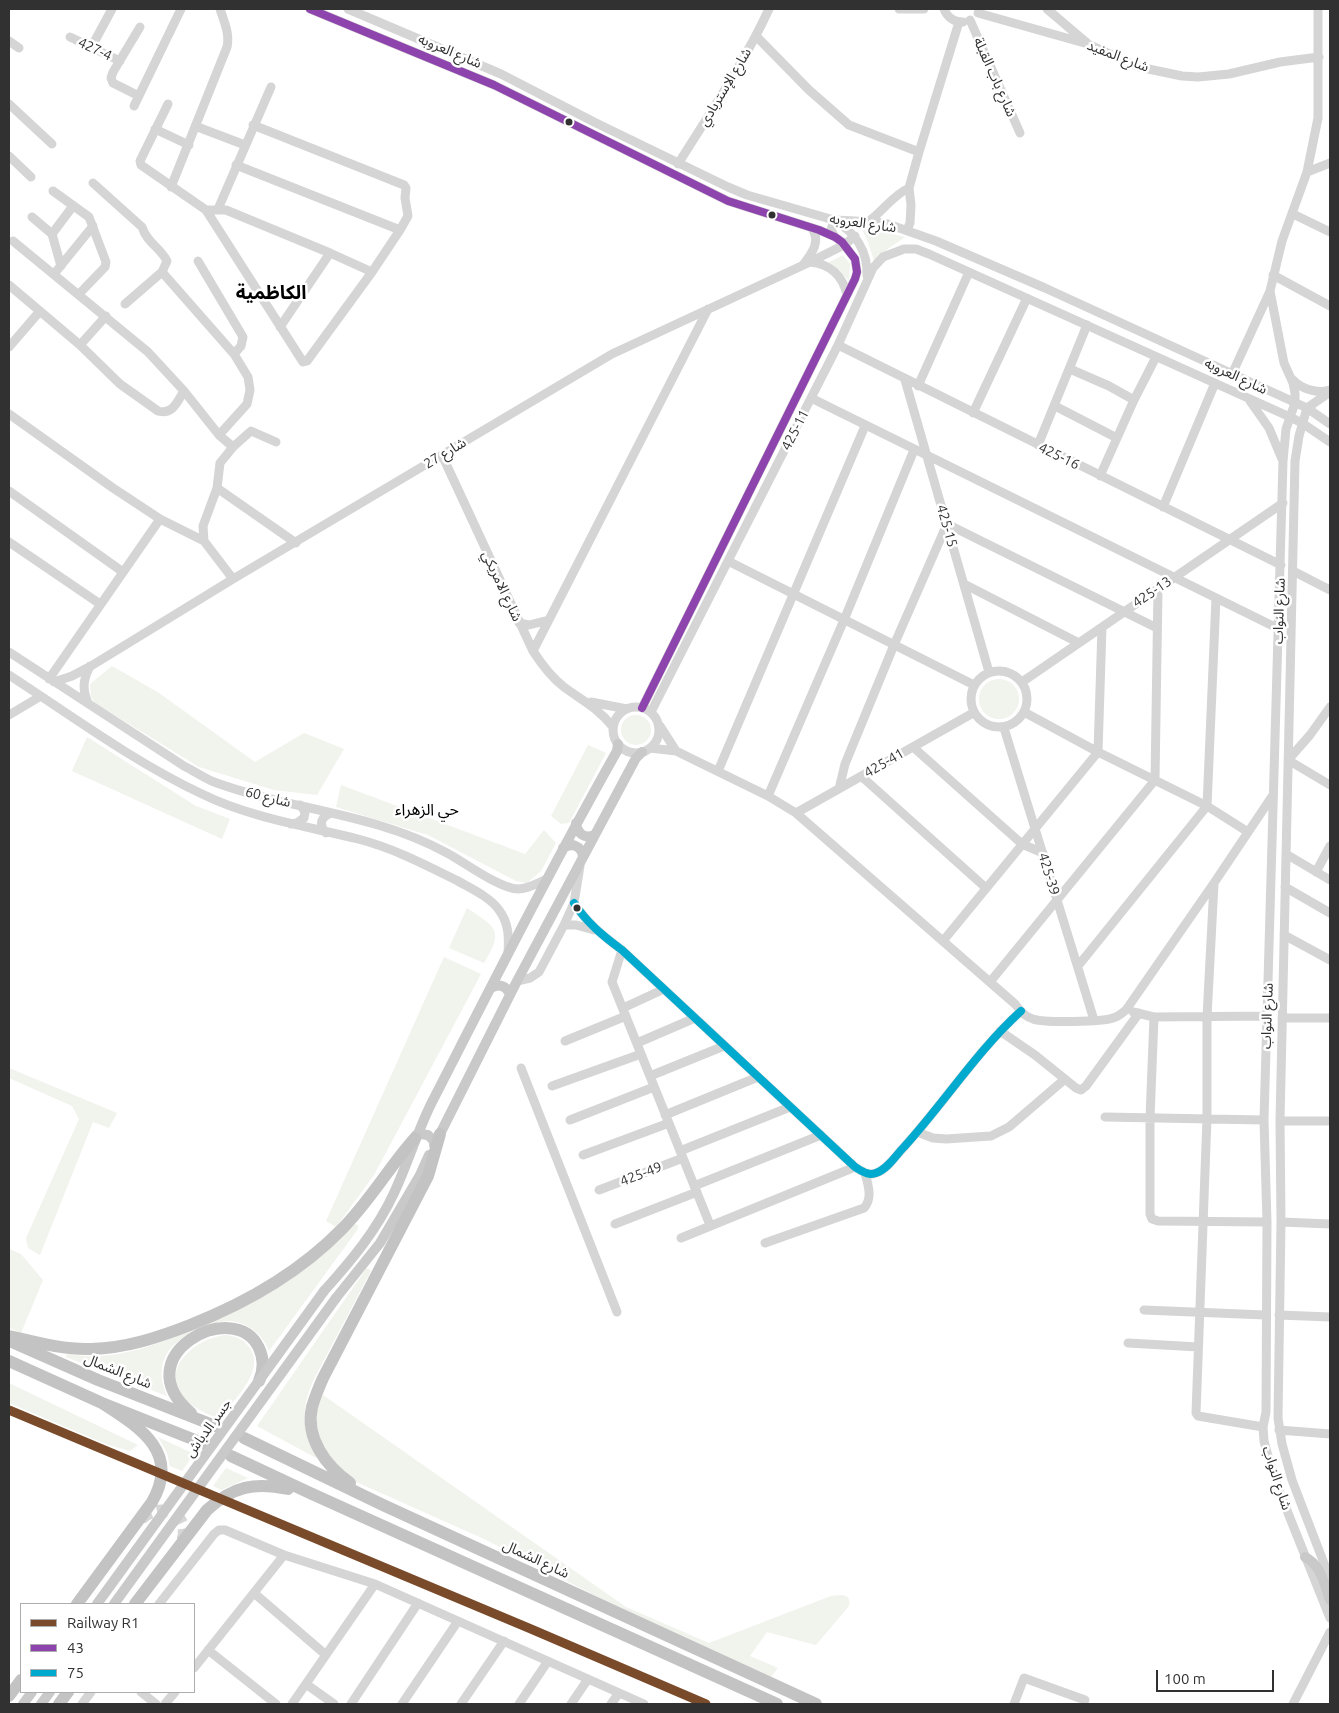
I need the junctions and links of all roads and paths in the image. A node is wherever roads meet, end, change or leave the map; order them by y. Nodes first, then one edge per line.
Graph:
1 (112, 9) edge
2 (181, 9) edge
3 (220, 9) edge
4 (310, 9) edge
5 (348, 9) edge
6 (769, 9) edge
7 (899, 9) edge
8 (924, 9) edge
9 (944, 9) edge
10 (1047, 9) edge
11 (1318, 9) edge
12 (979, 11) edge
13 (970, 20) junction
14 (959, 22) junction
15 (140, 27) dead end
16 (756, 36) junction
17 (70, 38) dead end
18 (9, 41) edge
19 (1088, 44) junction
20 (19, 48) dead end
21 (91, 48) junction
22 (1318, 57) junction
23 (120, 61) junction
24 (271, 87) dead end
25 (139, 96) junction
26 (9, 104) edge
27 (168, 104) dead end
28 (134, 106) dead end
29 (253, 125) junction
30 (195, 126) junction
31 (155, 129) junction
32 (1020, 133) dead end
33 (52, 144) dead end
34 (189, 145) junction
35 (245, 145) junction
36 (918, 152) junction
37 (9, 156) edge
38 (1330, 163) edge
39 (678, 164) junction
40 (236, 165) junction
41 (1308, 172) junction
42 (31, 177) dead end
43 (93, 183) dead end
44 (171, 186) junction
45 (909, 188) junction
46 (53, 191) dead end
47 (73, 206) junction
48 (218, 209) junction
49 (206, 210) junction
50 (1293, 214) junction
51 (32, 217) dead end
52 (830, 219) junction
53 (869, 221) junction
54 (93, 226) junction
55 (815, 229) junction
56 (400, 230) junction
57 (907, 230) junction
58 (1330, 232) edge
59 (52, 234) junction
60 (855, 236) junction
61 (835, 237) junction
62 (13, 242) dead end
63 (844, 245) junction
64 (330, 253) junction
65 (198, 261) dead end
66 (807, 264) junction
67 (61, 266) junction
68 (162, 272) junction
69 (372, 272) junction
70 (857, 272) joint
71 (969, 272) junction
72 (54, 274) junction
73 (1273, 275) junction
74 (867, 279) junction
75 (9, 285) edge
76 (1270, 291) junction
77 (79, 294) junction
78 (847, 295) junction
79 (1028, 298) junction
80 (125, 304) dead end
81 (1330, 306) edge
82 (708, 309) junction
83 (40, 311) junction
84 (106, 316) junction
85 (1087, 326) junction
86 (280, 327) junction
87 (80, 345) junction
88 (838, 346) junction
89 (9, 347) edge
90 (234, 354) junction
91 (1156, 357) junction
92 (1070, 370) junction
93 (1233, 372) dead end
94 (1290, 377) junction
95 (905, 380) junction
96 (1215, 383) junction
97 (918, 386) junction
98 (184, 390) junction
99 (1330, 391) edge
100 (811, 398) junction
101 (1248, 398) junction
102 (1134, 400) junction
103 (1295, 403) junction
104 (1055, 406) junction
105 (1307, 408) junction
106 (973, 413) junction
107 (9, 414) edge
108 (1290, 417) junction
109 (1302, 423) junction
110 (1330, 424) edge
111 (866, 426) junction
112 (219, 435) junction
113 (1117, 438) junction
114 (276, 442) dead end
115 (1330, 442) edge
116 (1038, 445) junction
117 (233, 447) junction
118 (914, 450) junction
119 (442, 456) junction
120 (927, 456) junction
121 (1283, 461) junction
122 (1100, 476) junction
123 (218, 488) junction
124 (9, 492) edge
125 (1283, 502) junction
126 (1163, 507) junction
127 (160, 519) junction
128 (947, 524) junction
129 (1229, 539) junction
130 (204, 541) junction
131 (9, 542) edge
132 (296, 543) junction
133 (728, 561) junction
134 (1281, 565) junction
135 (1293, 571) junction
136 (124, 572) junction
137 (1174, 578) junction
138 (233, 579) junction
139 (964, 584) junction
140 (1158, 588) junction
141 (1330, 590) edge
142 (794, 595) junction
143 (1216, 598) junction
144 (100, 604) junction
145 (1123, 612) junction
146 (549, 620) junction
147 (844, 620) junction
148 (520, 623) junction
149 (1102, 627) junction
150 (1157, 628) junction
151 (1279, 629) junction
152 (1079, 643) junction
153 (894, 645) junction
154 (533, 651) junction
155 (9, 652) edge
156 (91, 666) junction
157 (989, 672) junction
158 (9, 675) edge
159 (52, 680) junction
160 (1022, 682) junction
161 (974, 685) junction
162 (41, 696) junction
163 (584, 700) junction
164 (88, 703) junction
165 (1330, 707) edge
166 (642, 708) junction
167 (627, 709) junction
168 (651, 712) junction
169 (1024, 712) junction
170 (973, 713) junction
171 (9, 715) edge
172 (658, 722) junction
173 (613, 727) junction
174 (1004, 728) junction
175 (618, 744) junction
176 (913, 747) junction
177 (646, 750) junction
178 (676, 751) junction
179 (1098, 752) junction
180 (1288, 760) junction
181 (718, 771) junction
182 (861, 776) junction
183 (1154, 780) junction
184 (1330, 785) edge
185 (839, 789) junction
186 (1274, 794) junction
187 (768, 796) junction
188 (300, 806) junction
189 (1206, 806) junction
190 (331, 813) junction
191 (796, 813) junction
192 (576, 823) junction
193 (290, 824) junction
194 (1035, 827) junction
195 (1248, 832) junction
196 (326, 833) junction
197 (594, 835) junction
198 (1022, 844) junction
199 (1330, 846) edge
200 (563, 848) junction
201 (1043, 853) junction
202 (1286, 854) junction
203 (582, 860) junction
204 (1316, 872) junction
205 (547, 879) junction
206 (1330, 880) edge
207 (1214, 883) junction
208 (1285, 886) junction
209 (986, 888) junction
210 (1057, 900) junction
211 (574, 903) junction
212 (1330, 913) edge
213 (564, 925) junction
214 (598, 932) junction
215 (1284, 935) junction
216 (942, 941) junction
217 (622, 950) junction
218 (508, 953) junction
219 (1330, 960) edge
220 (1078, 966) junction
221 (499, 971) junction
222 (517, 981) junction
223 (990, 982) junction
224 (490, 988) junction
225 (664, 989) junction
226 (510, 995) junction
227 (1126, 1010) junction
228 (1021, 1011) junction
229 (624, 1012) junction
230 (1139, 1013) junction
231 (1267, 1016) junction
232 (1154, 1017) junction
233 (1207, 1017) junction
234 (695, 1018) junction
235 (1282, 1018) junction
236 (1330, 1018) edge
237 (1094, 1020) junction
238 (1000, 1031) junction
239 (564, 1041) dead end
240 (637, 1043) junction
241 (724, 1046) junction
242 (641, 1054) junction
243 (521, 1068) dead end
244 (650, 1076) junction
245 (758, 1077) junction
246 (1065, 1079) junction
247 (552, 1086) dead end
248 (654, 1087) junction
249 (790, 1107) junction
250 (1105, 1117) dead end
251 (1150, 1118) junction
252 (1207, 1118) junction
253 (667, 1119) junction
254 (570, 1120) dead end
255 (1264, 1120) junction
256 (1280, 1121) junction
257 (1330, 1121) edge
258 (917, 1132) junction
259 (821, 1135) junction
260 (416, 1136) junction
261 (437, 1140) junction
262 (682, 1154) junction
263 (583, 1155) dead end
264 (855, 1167) junction
265 (866, 1173) junction
266 (695, 1189) junction
267 (599, 1190) dead end
268 (1202, 1222) junction
269 (1267, 1222) junction
270 (1282, 1222) junction
271 (615, 1224) dead end
272 (1330, 1224) edge
273 (710, 1226) junction
274 (681, 1238) dead end
275 (765, 1243) dead end
276 (1144, 1310) dead end
277 (1199, 1311) junction
278 (617, 1312) dead end
279 (1266, 1315) junction
280 (1280, 1315) junction
281 (1330, 1317) edge
282 (9, 1336) edge
283 (9, 1340) edge
284 (1128, 1343) dead end
285 (1198, 1347) junction
286 (9, 1361) edge
287 (259, 1381) junction
288 (102, 1403) junction
289 (200, 1420) junction
290 (218, 1426) dead end
291 (1263, 1427) junction
292 (1279, 1430) junction
293 (1330, 1434) edge
294 (244, 1438) dead end
295 (205, 1444) dead end
296 (231, 1456) dead end
297 (1285, 1456) junction
298 (1269, 1460) junction
299 (310, 1493) junction
300 (383, 1505) junction
301 (284, 1555) junction
302 (1305, 1556) junction
303 (1330, 1580) edge
304 (375, 1584) junction
305 (254, 1593) junction
306 (1330, 1600) edge
307 (78, 1603) edge
308 (98, 1603) edge
309 (115, 1603) edge
310 (135, 1603) edge
311 (159, 1603) edge
312 (418, 1603) junction
313 (1330, 1618) edge
314 (458, 1621) junction
315 (1330, 1632) edge
316 (504, 1642) junction
317 (208, 1650) junction
318 (326, 1655) junction
319 (548, 1661) junction
320 (195, 1667) edge
321 (588, 1679) junction
322 (20, 1681) edge
323 (306, 1684) junction
324 (31, 1693) edge
325 (49, 1693) edge
326 (67, 1693) edge
327 (90, 1693) edge
328 (142, 1693) edge
329 (174, 1693) edge
330 (619, 1693) junction
331 (9, 1696) edge
332 (1085, 1700) dead end
333 (23, 1704) edge
334 (41, 1704) edge
335 (59, 1704) edge
336 (82, 1704) edge
337 (156, 1704) edge
338 (165, 1704) edge
339 (276, 1704) edge
340 (292, 1704) edge
341 (334, 1704) edge
342 (351, 1704) edge
343 (402, 1704) edge
344 (461, 1704) edge
345 (520, 1704) edge
346 (571, 1704) edge
347 (611, 1704) edge
348 (644, 1704) edge
349 (777, 1704) edge
350 (816, 1704) edge
351 (1014, 1704) edge
352 (1293, 1704) edge

1 - 21 street
2 - 25 street
3 - 30 street
4 - 55 street, شارع العروبه
5 - 39 street, شارع العروبه
6 - 16 street, شارع الإستربادي
7 - 8 street
9 - 14 street
10 - 19 street
11 - 22 street
12 - 13 street
12 - 19 street, شارع المفيد
13 - 14 street
13 - 32 street, شارع باب القبلة
14 - 36 street
15 - 23 street
16 - 36 street
16 - 39 street, شارع الإستربادي
17 - 21 street, 427-4
18 - 20 street
19 - 22 street, شارع المفيد
21 - 23 street, 427-4
22 - 41 street
23 - 25 street
24 - 29 street
25 - 28 street
26 - 33 street
27 - 31 street
29 - 35 street
29 - 56 street
30 - 34 street
30 - 35 street
31 - 34 street
31 - 44 street
34 - 44 street
35 - 40 street
36 - 45 street
37 - 42 street
38 - 41 street
39 - 52 street, شارع العروبه
40 - 48 street
40 - 56 street
41 - 50 street
43 - 68 street
44 - 49 street
45 - 53 street
45 - 57 street
46 - 47 street
47 - 54 street
47 - 59 street
48 - 49 street
48 - 64 street
49 - 86 street
50 - 58 street
50 - 73 street
51 - 59 street
52 - 53 street, شارع العروبه
52 - 55 street
52 - 60 street
52 - 61 street
53 - 57 street, شارع العروبه
54 - 67 street
54 - 77 street
55 - 61 street, شارع العروبه
55 - 66 street
56 - 69 street
57 - 103 street, شارع العروبه
59 - 67 street
60 - 63 street, شارع 27
60 - 74 street
61 - 63 street, شارع العروبه
62 - 72 street
63 - 66 street, شارع 27
63 - 70 street, شارع العروبه
64 - 69 street
64 - 86 street
65 - 90 street
66 - 78 street
66 - 82 street, شارع 27
67 - 72 street
68 - 80 street
68 - 90 street
69 - 86 street
70 - 78 street, 425-11
71 - 74 street, 425-11
71 - 79 street, 425-11
71 - 97 street
72 - 77 street
73 - 76 street
73 - 81 street
74 - 88 street, 425-11
75 - 83 street
76 - 93 street
76 - 94 street
77 - 84 street
78 - 166 street, 425-11
79 - 85 street, 425-11
79 - 106 street
82 - 119 street, شارع 27
82 - 146 street
83 - 87 street
83 - 89 street
84 - 87 street
84 - 98 street
85 - 91 street, 425-11
85 - 92 street
87 - 98 street
88 - 95 street, 425-16
88 - 100 street, 425-11
90 - 112 street
91 - 96 street, 425-11
91 - 102 street
92 - 102 street
92 - 104 street
94 - 99 street
94 - 103 street
95 - 97 street, 425-16
95 - 120 street, 425-15
96 - 101 street, 425-11
96 - 126 street
97 - 106 street, 425-16
98 - 112 street
99 - 105 street
100 - 111 street
100 - 133 street, 425-11
101 - 108 street, 425-11
101 - 121 street
102 - 113 street
103 - 105 street, شارع العروبه
103 - 108 street, شارع النواب
104 - 113 street
104 - 116 street
105 - 109 street, شارع النواب
105 - 110 street, شارع العروبه
106 - 116 street, 425-16
107 - 127 street
108 - 109 street, 425-11
108 - 121 street, شارع النواب
109 - 115 street, 425-11
109 - 135 street, شارع النواب
111 - 118 street
111 - 142 street
112 - 117 street
113 - 122 street
114 - 117 street
116 - 122 street, 425-16
117 - 123 street
118 - 120 street
118 - 147 street
119 - 132 street, شارع 27
119 - 148 street, شارع الامريكي
120 - 128 street, 425-15
120 - 137 street
121 - 125 street, شارع النواب
122 - 126 street, 425-16
123 - 130 street
123 - 132 street
124 - 136 street
125 - 129 street, 425-13
125 - 134 street, شارع النواب
126 - 129 street, 425-16
127 - 130 street
127 - 136 street
128 - 139 street, 425-15
128 - 145 street
128 - 153 street
129 - 134 street, 425-16
129 - 137 street, 425-13
130 - 138 street
131 - 144 street
132 - 138 street, شارع 27
133 - 142 street
133 - 168 street, 425-11
134 - 151 street, شارع النواب
135 - 141 street
135 - 180 street, شارع النواب
136 - 144 street
137 - 140 street, 425-13
137 - 143 street
138 - 156 street, شارع 27
139 - 152 street
139 - 157 street, 425-15
140 - 145 street, 425-13
140 - 150 street
142 - 147 street
142 - 181 street
143 - 151 street
143 - 189 street
144 - 159 street
145 - 149 street, 425-13
145 - 150 street
146 - 148 street
146 - 154 street
147 - 153 street
147 - 187 street
148 - 154 street, شارع الامريكي
149 - 152 street, 425-13
149 - 179 street
150 - 183 street
151 - 186 street, شارع النواب
152 - 160 street, 425-13
153 - 161 street
153 - 185 street
154 - 163 street, شارع الامريكي
155 - 159 street, شارع 60
156 - 159 street, شارع 27
156 - 164 street
157 - 160 street
157 - 161 street
158 - 162 street, شارع 60
159 - 164 street, شارع 60
160 - 169 street
161 - 170 street
162 - 171 street
162 - 193 street, شارع 60
163 - 167 street, شارع الامريكي
163 - 173 street, شارع الامريكي
164 - 188 street, شارع 60
165 - 180 street
166 - 167 street
166 - 168 street
167 - 173 street
168 - 172 street
169 - 174 street
169 - 179 street
170 - 174 street
170 - 176 street, 425-41
172 - 177 street
172 - 178 street
173 - 175 street
174 - 194 street, 425-39
175 - 177 street
175 - 192 main road, جسر الدباش
176 - 182 street, 425-41
176 - 198 street
177 - 178 street
177 - 197 main road, جسر الدباش
178 - 181 street
179 - 183 street
179 - 194 street
180 - 184 street
180 - 202 street, شارع النواب
181 - 187 street
182 - 185 street, 425-41
182 - 209 street
183 - 189 street
183 - 210 street
185 - 191 street, 425-41
186 - 195 street
186 - 231 street, شارع النواب
187 - 191 street
188 - 190 street, شارع 60
188 - 193 street
189 - 195 street
189 - 220 street
190 - 196 street
190 - 205 street, شارع 60
191 - 216 street
192 - 197 main road
192 - 200 main road, جسر الدباش
193 - 196 street, شارع 60
194 - 198 street
194 - 201 street, 425-39
195 - 207 street
196 - 218 street, شارع 60
197 - 203 main road, جسر الدباش
198 - 201 street
198 - 209 street
199 - 204 street
200 - 203 main road
200 - 205 main road, جسر الدباش
201 - 210 street, 425-39
202 - 204 street
202 - 208 street, شارع النواب
203 - 211 street
203 - 222 main road, جسر الدباش
204 - 206 street
205 - 218 main road, جسر الدباش
207 - 227 street
207 - 233 street
208 - 212 street
208 - 215 street, شارع النواب
209 - 216 street
210 - 220 street, 425-39
210 - 223 street
211 - 213 street
211 - 214 street
213 - 214 street
213 - 222 street
214 - 217 street
215 - 219 street
215 - 235 street, شارع النواب
216 - 223 street
217 - 225 street
217 - 229 street
218 - 221 main road, جسر الدباش
220 - 237 street, 425-39
221 - 222 main road
221 - 224 main road, جسر الدباش
222 - 226 main road, جسر الدباش
223 - 228 street
224 - 226 main road
224 - 260 main road, جسر الدباش
225 - 229 street
225 - 234 street
226 - 261 main road, جسر الدباش
227 - 230 street
227 - 237 street
228 - 237 street
228 - 238 street
229 - 239 street
229 - 240 street
230 - 232 street
230 - 246 street
231 - 233 street
231 - 255 street, شارع النواب
232 - 233 street
232 - 251 street
233 - 252 street
234 - 240 street
234 - 241 street
235 - 236 street
235 - 256 street, شارع النواب
238 - 246 street
238 - 258 street
240 - 242 street
241 - 244 street
241 - 245 street
242 - 244 street
242 - 247 street
243 - 278 street
244 - 248 street
245 - 249 street
245 - 253 street
246 - 258 street
248 - 253 street
248 - 254 street
249 - 259 street
249 - 262 street, 425-49
250 - 251 street
251 - 252 street
251 - 268 street
252 - 255 street
252 - 268 street
253 - 262 street
253 - 263 street
255 - 269 street, شارع النواب
256 - 257 street
256 - 270 street, شارع النواب
258 - 265 street
259 - 264 street
259 - 266 street
260 - 261 main road
260 - 282 highway
260 - 287 main road, جسر الدباش, bridge
261 - 300 highway
261 - 309 main road, جسر الدباش, bridge
262 - 266 street
262 - 267 street, 425-49
264 - 265 street
264 - 273 street
265 - 275 street
266 - 271 street
266 - 273 street
268 - 269 street
268 - 277 street
269 - 279 street, شارع النواب
270 - 272 street
270 - 280 street, شارع النواب
273 - 274 street
276 - 277 street
277 - 279 street
277 - 285 street
279 - 291 street, شارع النواب
280 - 281 street
280 - 292 street, شارع النواب
283 - 289 highway, شارع الشمال
284 - 285 street
285 - 291 street
286 - 288 highway
287 - 289 highway
287 - 308 main road, جسر الدباش, bridge
288 - 295 highway
288 - 307 highway
289 - 290 highway, شارع الشمال
291 - 298 street, شارع النواب
292 - 293 street
292 - 297 street, شارع النواب
294 - 300 highway, شارع الشمال
296 - 299 highway
297 - 298 street
297 - 303 street, شارع النواب
298 - 302 street, شارع النواب
299 - 310 highway
299 - 349 highway
300 - 350 highway, شارع الشمال
301 - 304 street
301 - 305 street
301 - 311 street
302 - 306 main road
302 - 313 street, شارع النواب
304 - 312 street
304 - 318 street
305 - 317 street
305 - 318 street
312 - 314 street
312 - 342 street
314 - 316 street
314 - 343 street
315 - 352 street
316 - 319 street
316 - 344 street
317 - 320 street
317 - 339 street
318 - 323 street
319 - 321 street
319 - 345 street
321 - 330 street
321 - 346 street
322 - 331 highway
323 - 340 street
323 - 341 street
324 - 333 main road
325 - 334 main road
326 - 335 highway
327 - 336 street
328 - 337 street
329 - 338 street
330 - 347 street
330 - 348 street
332 - 351 street

